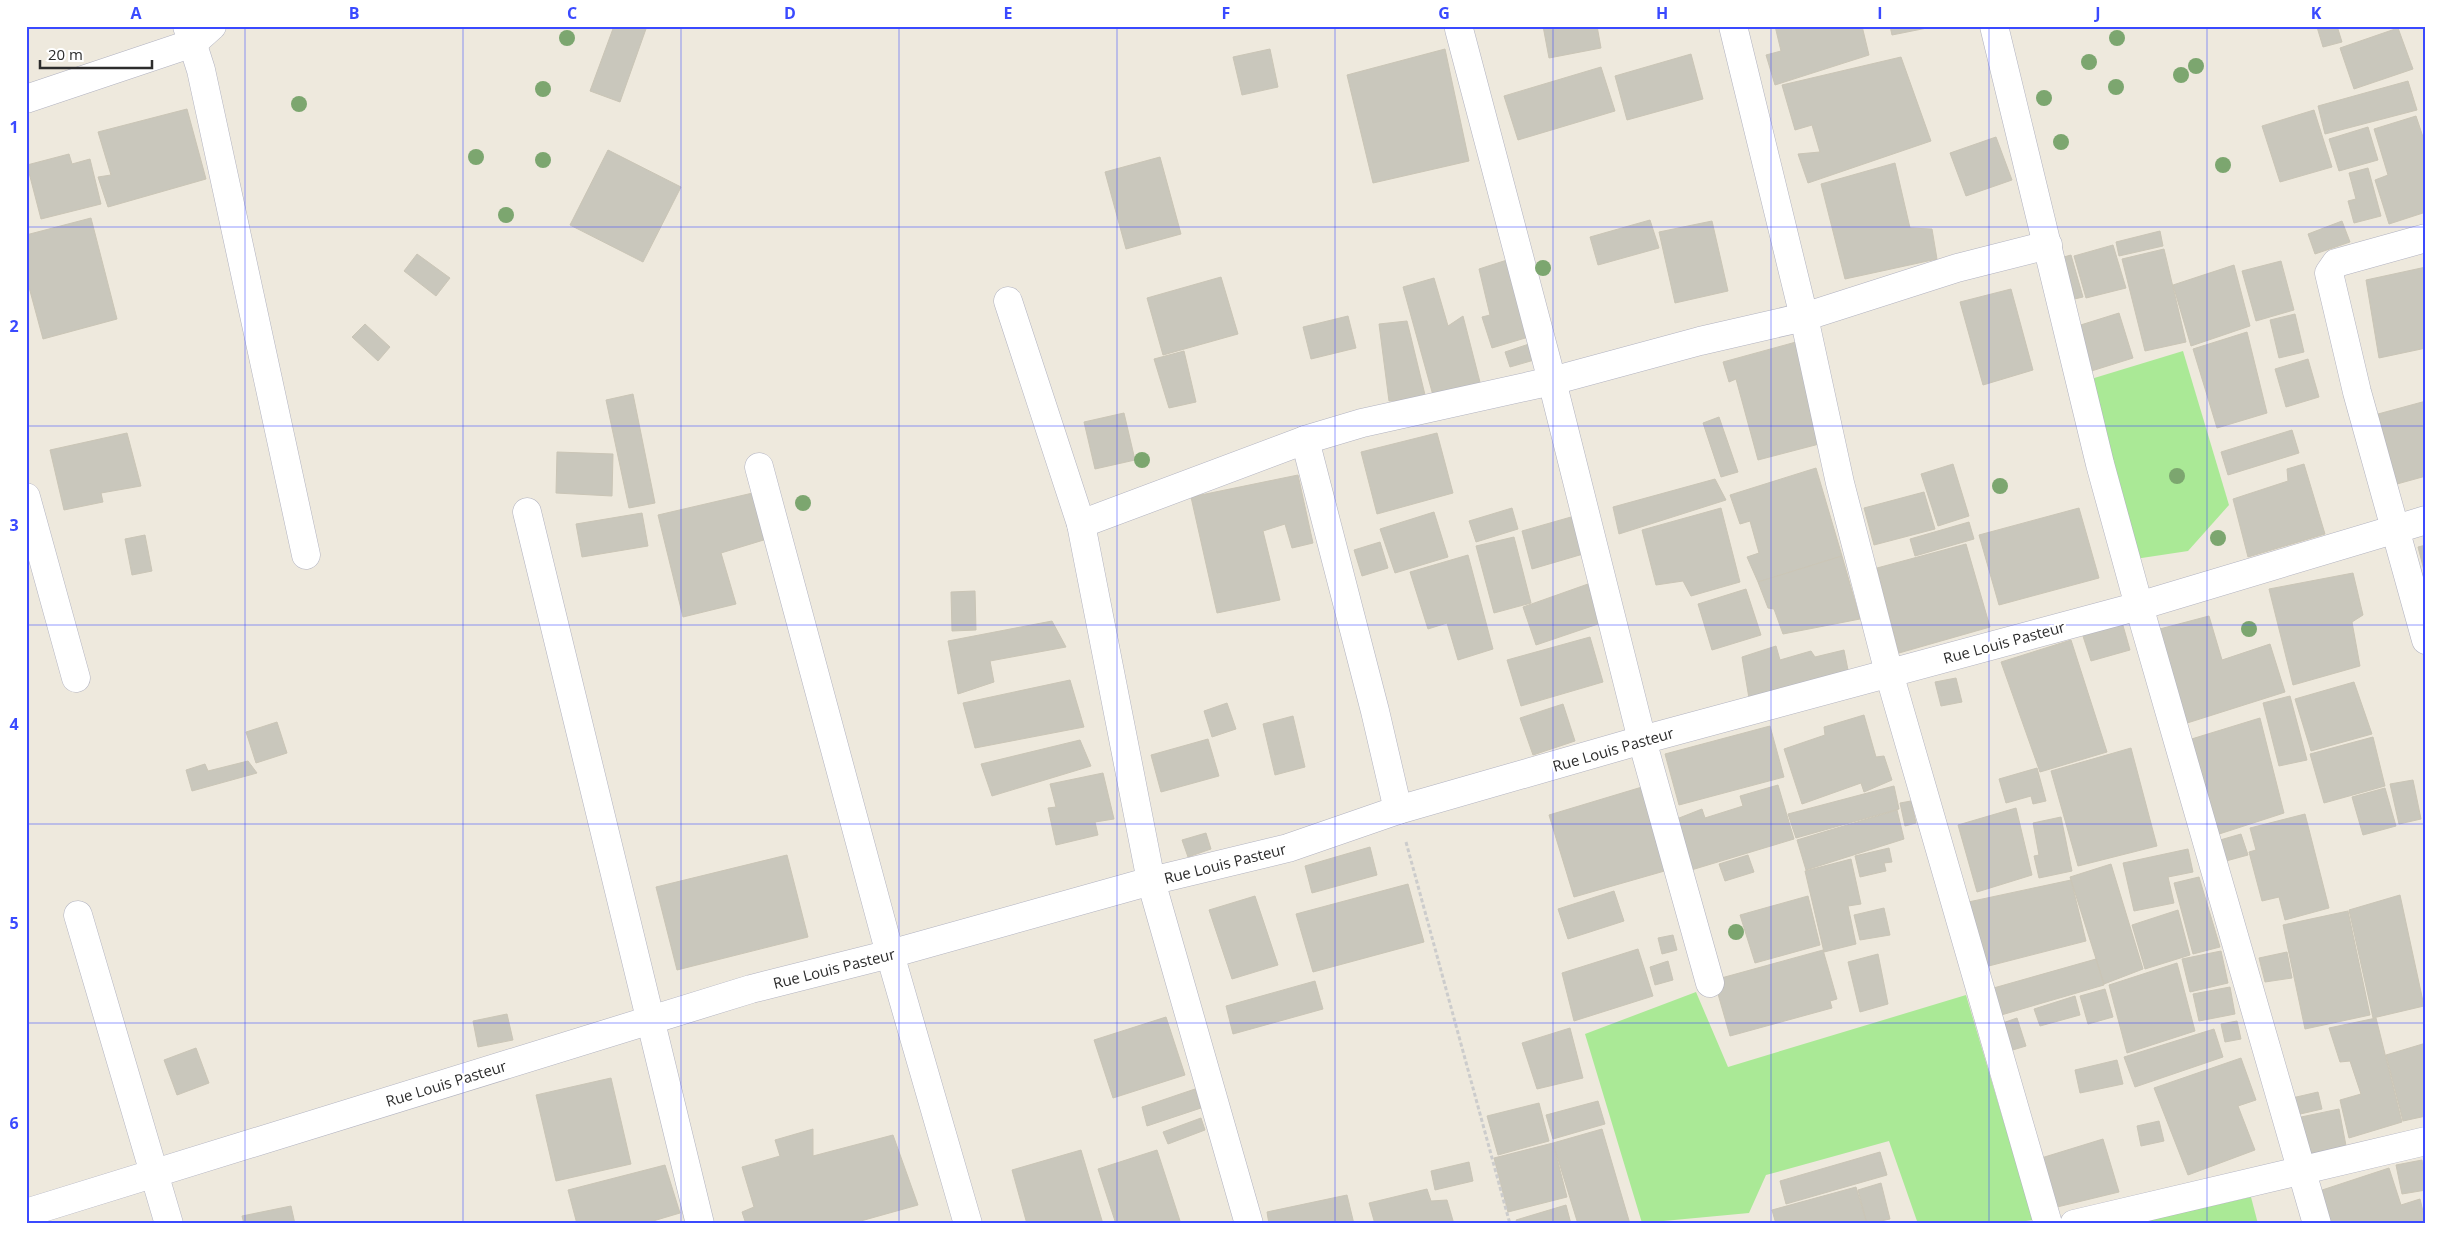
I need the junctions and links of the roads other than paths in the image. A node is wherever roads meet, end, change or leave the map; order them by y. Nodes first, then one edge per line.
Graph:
1 (1733, 26) edge
2 (1994, 26) edge
3 (1459, 29) dead end
4 (197, 32) edge
5 (26, 99) edge
6 (2426, 238) edge
7 (2048, 245) junction
8 (1008, 301) dead end
9 (1804, 317) junction
10 (1552, 381) junction
11 (1305, 440) junction
12 (759, 467) dead end
13 (26, 497) edge
14 (527, 512) dead end
15 (2426, 520) edge
16 (1081, 524) junction
17 (2395, 530) junction
18 (306, 556) dead end
19 (2139, 606) junction
20 (2426, 640) edge
21 (1889, 673) junction
22 (76, 678) dead end
23 (1642, 740) junction
24 (1398, 810) junction
25 (1151, 881) junction
26 (78, 915) dead end
27 (890, 954) junction
28 (1710, 982) dead end
29 (652, 1020) junction
30 (2426, 1141) edge
31 (2303, 1171) junction
32 (155, 1173) junction
33 (26, 1213) edge
34 (169, 1224) edge
35 (700, 1224) edge
36 (968, 1224) edge
37 (1249, 1224) edge
38 (2048, 1224) edge
39 (2074, 1224) edge
40 (2318, 1224) edge

1 - 9 street
2 - 7 street
3 - 10 street
4 - 5 street
4 - 18 street
6 - 17 street
7 - 9 street
7 - 19 street
8 - 16 street
9 - 10 street
9 - 21 street
10 - 11 street
10 - 23 street
11 - 16 street
11 - 24 street
12 - 27 street
13 - 22 street
14 - 29 street
15 - 17 street, Rue Louis Pasteur
16 - 25 street
17 - 19 street, Rue Louis Pasteur
17 - 20 street
19 - 21 street, Rue Louis Pasteur
19 - 31 street
21 - 23 street, Rue Louis Pasteur
21 - 38 street
23 - 24 street, Rue Louis Pasteur
23 - 28 street
24 - 25 street, Rue Louis Pasteur
25 - 27 street, Rue Louis Pasteur
25 - 37 street
26 - 32 street
27 - 29 street, Rue Louis Pasteur
27 - 36 street
29 - 32 street, Rue Louis Pasteur
29 - 35 street
30 - 31 street
31 - 39 street
31 - 40 street
32 - 33 street, Rue Louis Pasteur
32 - 34 street

